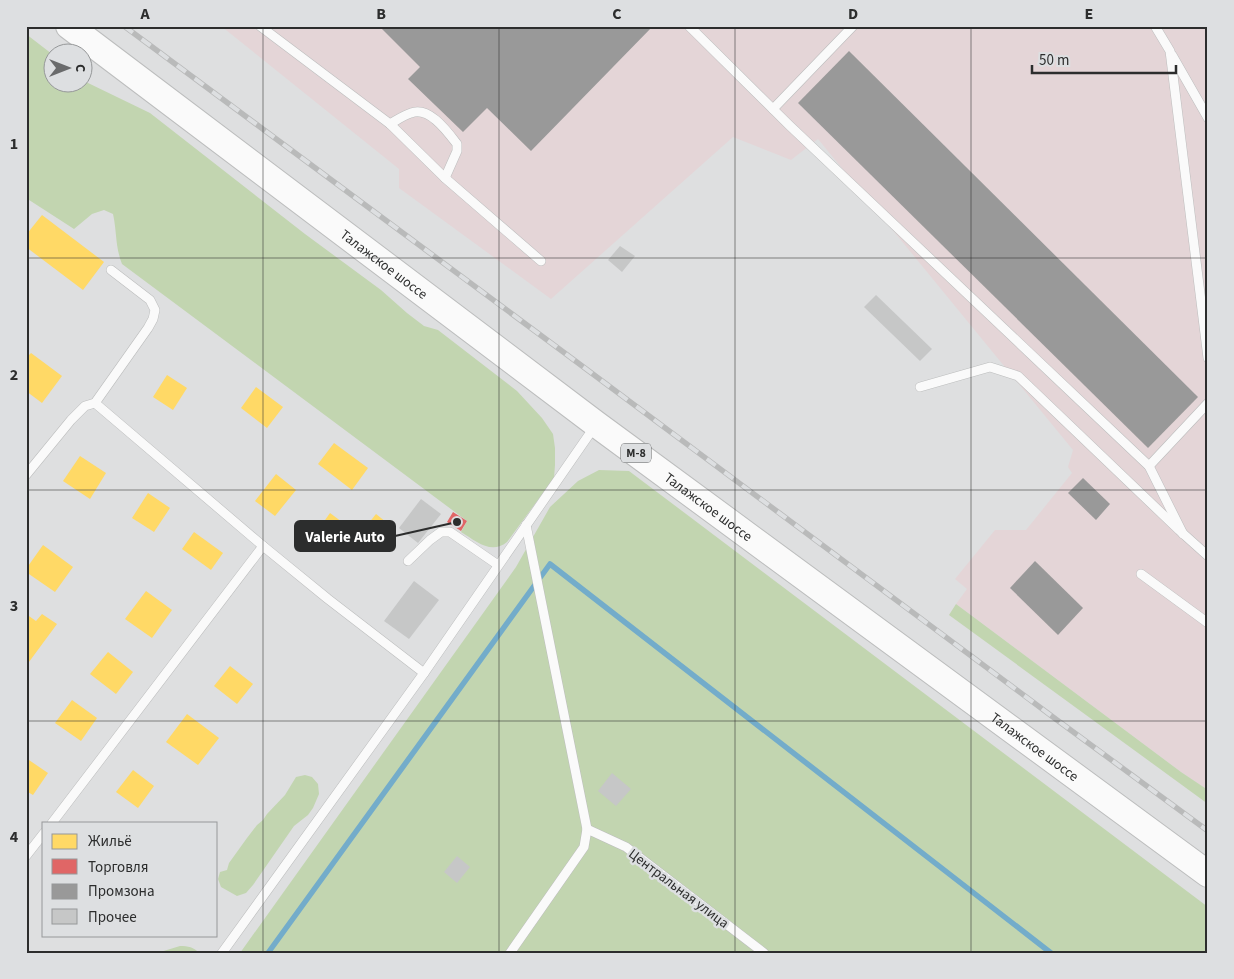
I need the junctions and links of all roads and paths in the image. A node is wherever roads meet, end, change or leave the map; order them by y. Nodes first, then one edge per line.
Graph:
1 (69, 26) edge
2 (260, 26) edge
3 (689, 26) edge
4 (853, 26) edge
5 (1155, 26) edge
6 (1170, 51) junction
7 (773, 109) junction
8 (1208, 118) edge
9 (390, 124) junction
10 (445, 178) junction
11 (541, 261) dead end
12 (111, 270) dead end
13 (1208, 358) edge
14 (920, 387) dead end
15 (95, 403) junction
16 (1208, 404) edge
17 (596, 424) junction
18 (1149, 466) junction
19 (26, 475) edge
20 (526, 525) junction
21 (1183, 534) junction
22 (264, 546) junction
23 (1208, 556) edge
24 (408, 561) dead end
25 (498, 565) junction
26 (1141, 574) dead end
27 (1208, 623) edge
28 (424, 673) junction
29 (53, 822) edge
30 (586, 829) junction
31 (42, 836) edge
32 (26, 856) edge
33 (1208, 874) edge
34 (222, 953) edge
35 (510, 953) edge
36 (764, 953) edge

1 - 17 main road, Талажское шоссе / М-8
2 - 9 lane
3 - 7 lane
4 - 7 lane
5 - 6 lane
6 - 8 lane
6 - 13 lane
7 - 18 lane
9 - 10 lane
9 - 10 lane
10 - 11 lane
12 - 15 lane
14 - 21 lane
15 - 19 lane
15 - 22 lane
16 - 18 lane
17 - 20 lane
17 - 33 main road, Талажское шоссе / М-8
18 - 21 lane
20 - 25 lane
20 - 30 lane
21 - 23 lane
22 - 28 lane
22 - 29 lane
24 - 25 lane
25 - 28 lane
26 - 27 lane
28 - 34 lane
30 - 35 lane
30 - 36 lane, Центральная улица
31 - 32 lane

